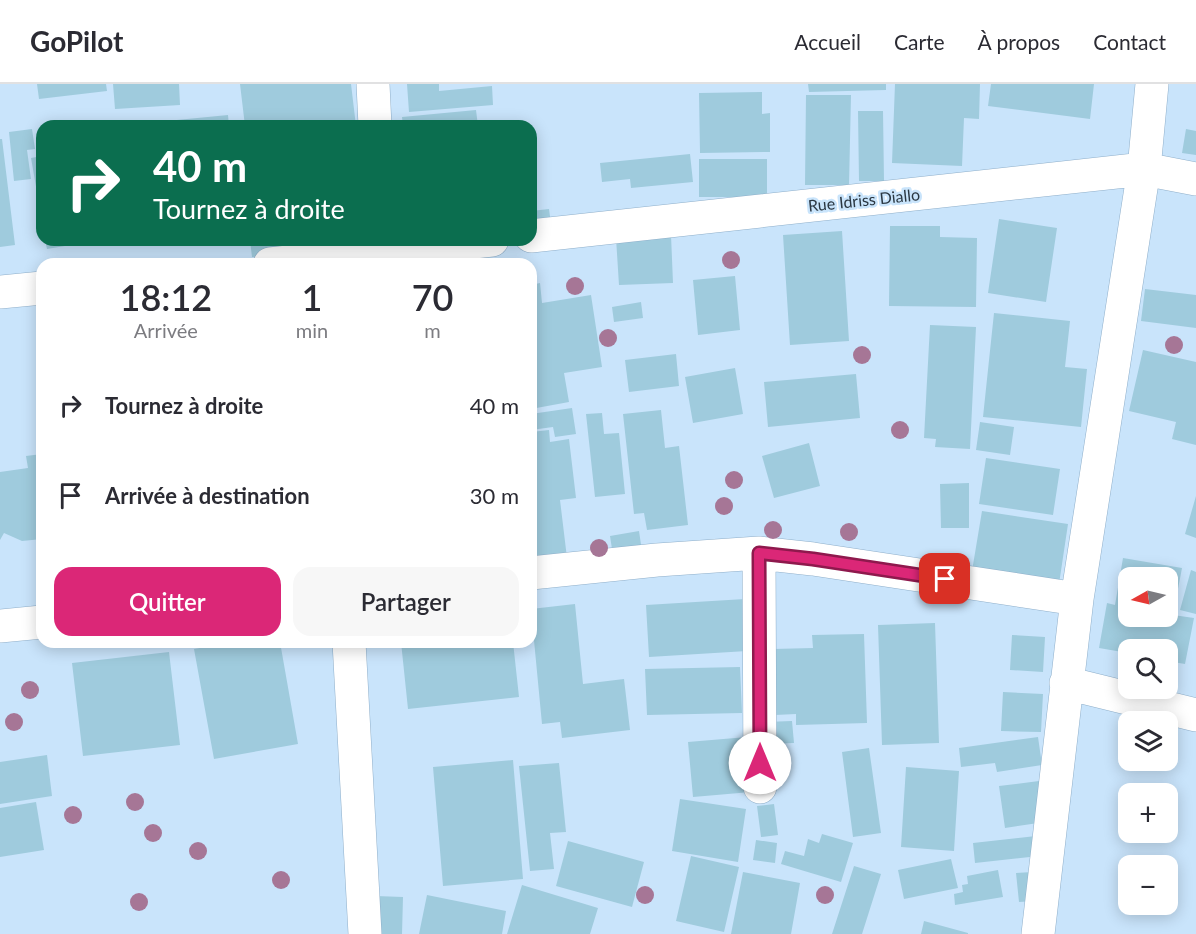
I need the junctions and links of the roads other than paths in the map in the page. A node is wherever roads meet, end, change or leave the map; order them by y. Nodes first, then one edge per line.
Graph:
1 (372, 84) edge
2 (1152, 84) edge
3 (375, 120) edge
4 (1144, 170) junction
5 (1196, 178) edge
6 (537, 235) edge
7 (383, 246) edge
8 (328, 258) edge
9 (36, 289) edge
10 (0, 292) edge
11 (759, 553) junction
12 (537, 572) edge
13 (1077, 599) junction
14 (36, 623) edge
15 (0, 626) edge
16 (350, 648) edge
17 (1066, 683) junction
18 (1196, 715) edge
19 (760, 787) dead end
20 (365, 934) edge
21 (1038, 934) edge

1 - 3 street
2 - 4 street
4 - 5 street, Rue Idriss Diallo
4 - 6 street, Rue Idriss Diallo
4 - 13 street
7 - 8 street
9 - 10 street
11 - 12 street
11 - 13 street
11 - 19 street
13 - 17 street
14 - 15 street
16 - 20 street
17 - 18 street
17 - 21 street

